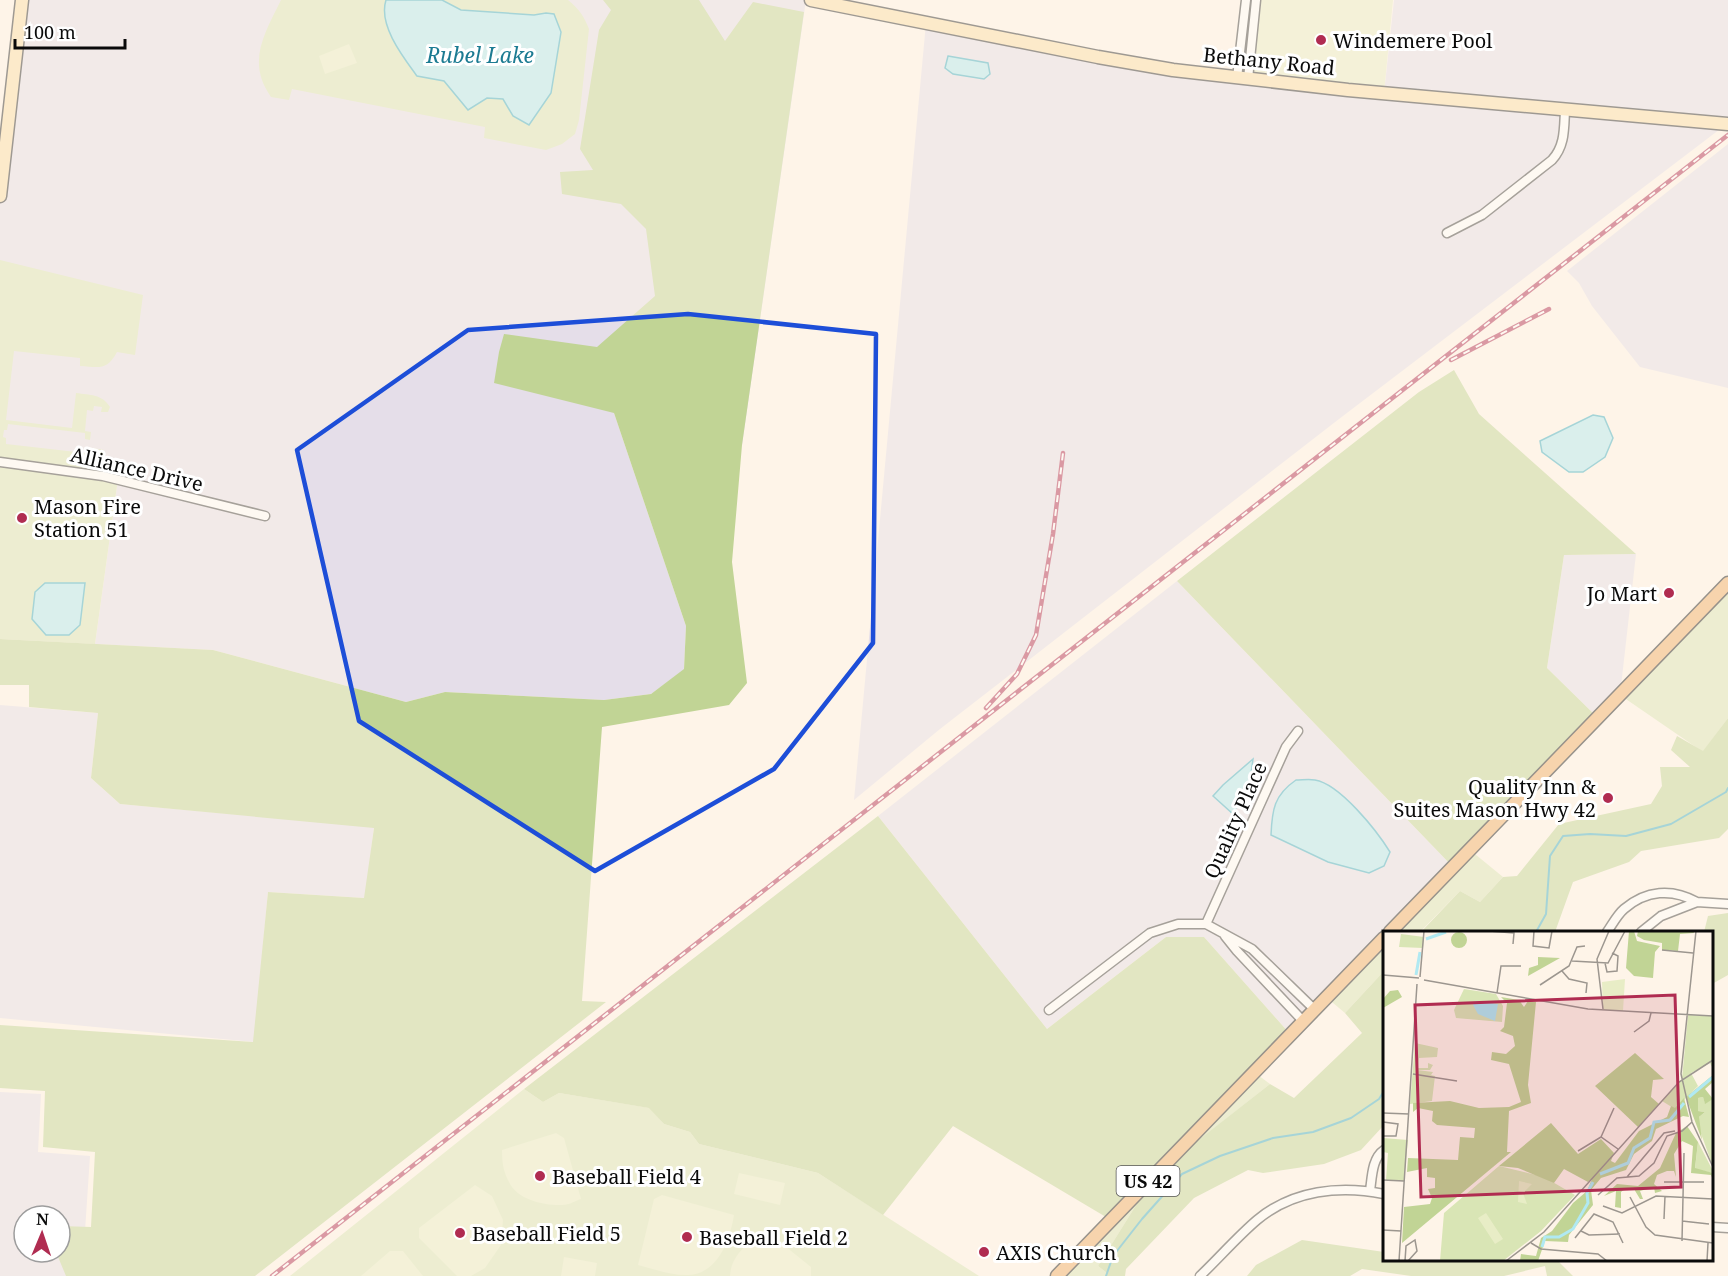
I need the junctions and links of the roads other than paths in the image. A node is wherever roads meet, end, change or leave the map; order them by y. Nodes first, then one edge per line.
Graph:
1 (24, 0) edge
2 (811, 0) edge
3 (1246, 0) edge
4 (1256, 0) edge
5 (1242, 79) junction
6 (1565, 110) junction
7 (1728, 124) edge
8 (0, 196) edge
9 (1447, 233) dead end
10 (0, 462) edge
11 (265, 516) dead end
12 (1728, 584) edge
13 (1728, 591) edge
14 (1712, 599) junction
15 (1298, 731) dead end
16 (1696, 902) junction
17 (1728, 904) edge
18 (1206, 924) junction
19 (1392, 931) edge
20 (1608, 931) edge
21 (1643, 931) edge
22 (1223, 933) junction
23 (1383, 939) edge
24 (1314, 1009) junction
25 (1049, 1010) dead end
26 (1303, 1021) junction
27 (1383, 1151) edge
28 (1370, 1191) junction
29 (1383, 1194) edge
30 (1713, 1227) edge
31 (1728, 1228) edge
32 (1057, 1276) edge
33 (1200, 1276) edge

1 - 8 main road
2 - 5 main road, Bethany Road
3 - 5 street
4 - 5 street
5 - 6 main road, Bethany Road
6 - 7 main road, Bethany Road
6 - 9 street
10 - 11 street, Alliance Drive
12 - 14 main road
13 - 14 main road
14 - 19 main road
15 - 18 street, Quality Place
16 - 17 street
16 - 20 street
16 - 21 street
18 - 22 street
18 - 25 street
22 - 24 street
22 - 26 street
23 - 24 main road, US 42
24 - 26 main road, US 42
26 - 32 main road, US 42
27 - 28 street
28 - 29 street
28 - 33 street
30 - 31 street

